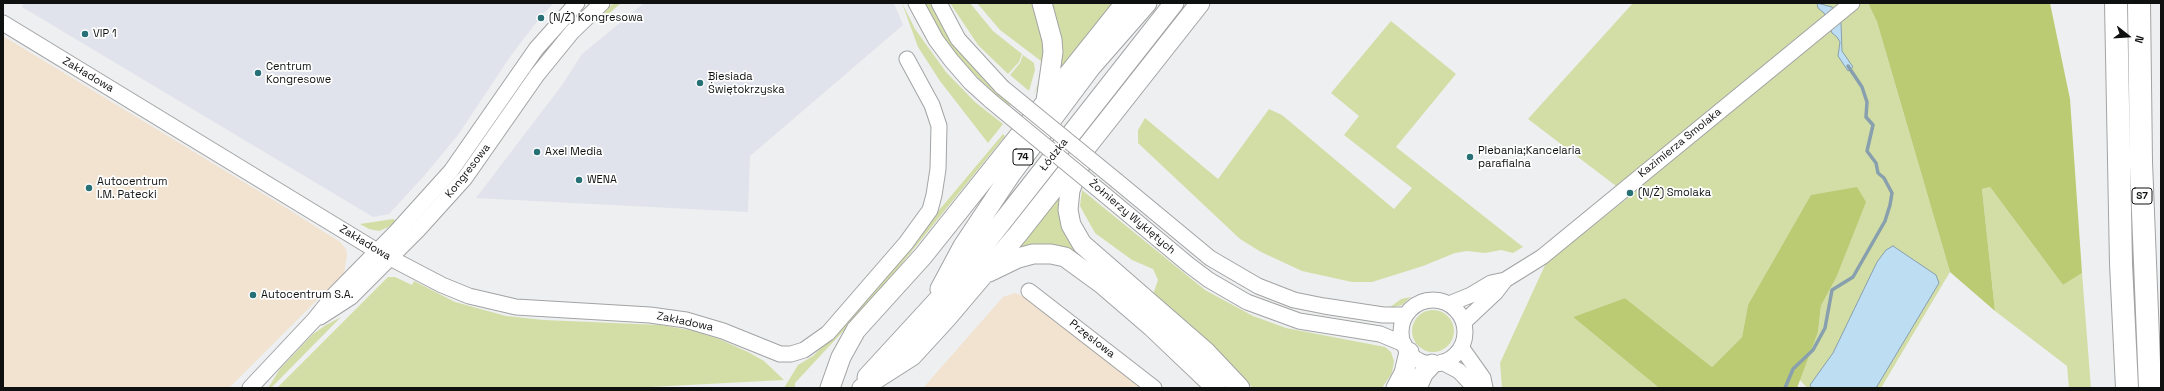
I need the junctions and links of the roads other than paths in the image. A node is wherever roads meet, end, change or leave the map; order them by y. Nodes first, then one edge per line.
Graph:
1 (577, 3) edge
2 (602, 3) edge
3 (916, 3) edge
4 (939, 3) edge
5 (1042, 3) edge
6 (1125, 3) edge
7 (1147, 3) edge
8 (1174, 3) edge
9 (1200, 3) edge
10 (2107, 3) edge
11 (2116, 3) edge
12 (2139, 3) edge
13 (1850, 4) edge
14 (3, 23) edge
15 (907, 59) dead end
16 (2116, 66) junction
17 (1046, 103) junction
18 (1090, 141) junction
19 (383, 254) junction
20 (984, 275) junction
21 (1505, 280) junction
22 (1029, 291) dead end
23 (1128, 296) junction
24 (932, 304) junction
25 (1449, 304) junction
26 (1406, 315) junction
27 (1157, 321) junction
28 (1464, 322) junction
29 (1461, 347) junction
30 (1406, 348) junction
31 (1437, 363) junction
32 (250, 388) edge
33 (830, 388) edge
34 (856, 388) edge
35 (862, 388) edge
36 (1154, 388) edge
37 (1216, 388) edge
38 (1240, 388) edge
39 (1396, 388) edge
40 (1417, 388) edge
41 (1475, 388) edge
42 (1485, 388) edge
43 (2127, 388) edge
44 (2150, 388) edge

1 - 19 street, Kongresowa
2 - 19 street, Kongresowa
3 - 30 street, Żołnierzy Wyklętych, bridge
4 - 26 street, Żołnierzy Wyklętych, bridge
5 - 17 main road
6 - 17 main road
7 - 24 main road, Łódzka / 74
8 - 24 main road, Łódzka / 74
9 - 18 main road
10 - 16 highway
11 - 16 highway
12 - 44 highway, S7
13 - 21 street, Kazimierza Smolaka
14 - 19 street, Zakładowa
15 - 19 street, Zakładowa
16 - 43 highway
17 - 33 main road
18 - 20 main road
18 - 23 main road
19 - 32 street, Kongresowa
20 - 23 main road
20 - 35 main road
21 - 25 street, Kazimierza Smolaka
21 - 28 street, Kazimierza Smolaka
22 - 36 street, Przęsłowa
23 - 27 main road
24 - 34 main road, Łódzka / 74
25 - 26 street
25 - 28 street
26 - 30 street
27 - 37 main road
27 - 38 main road
28 - 29 street
29 - 31 street
29 - 42 street
30 - 31 street
30 - 39 main road
31 - 40 main road
31 - 41 street

